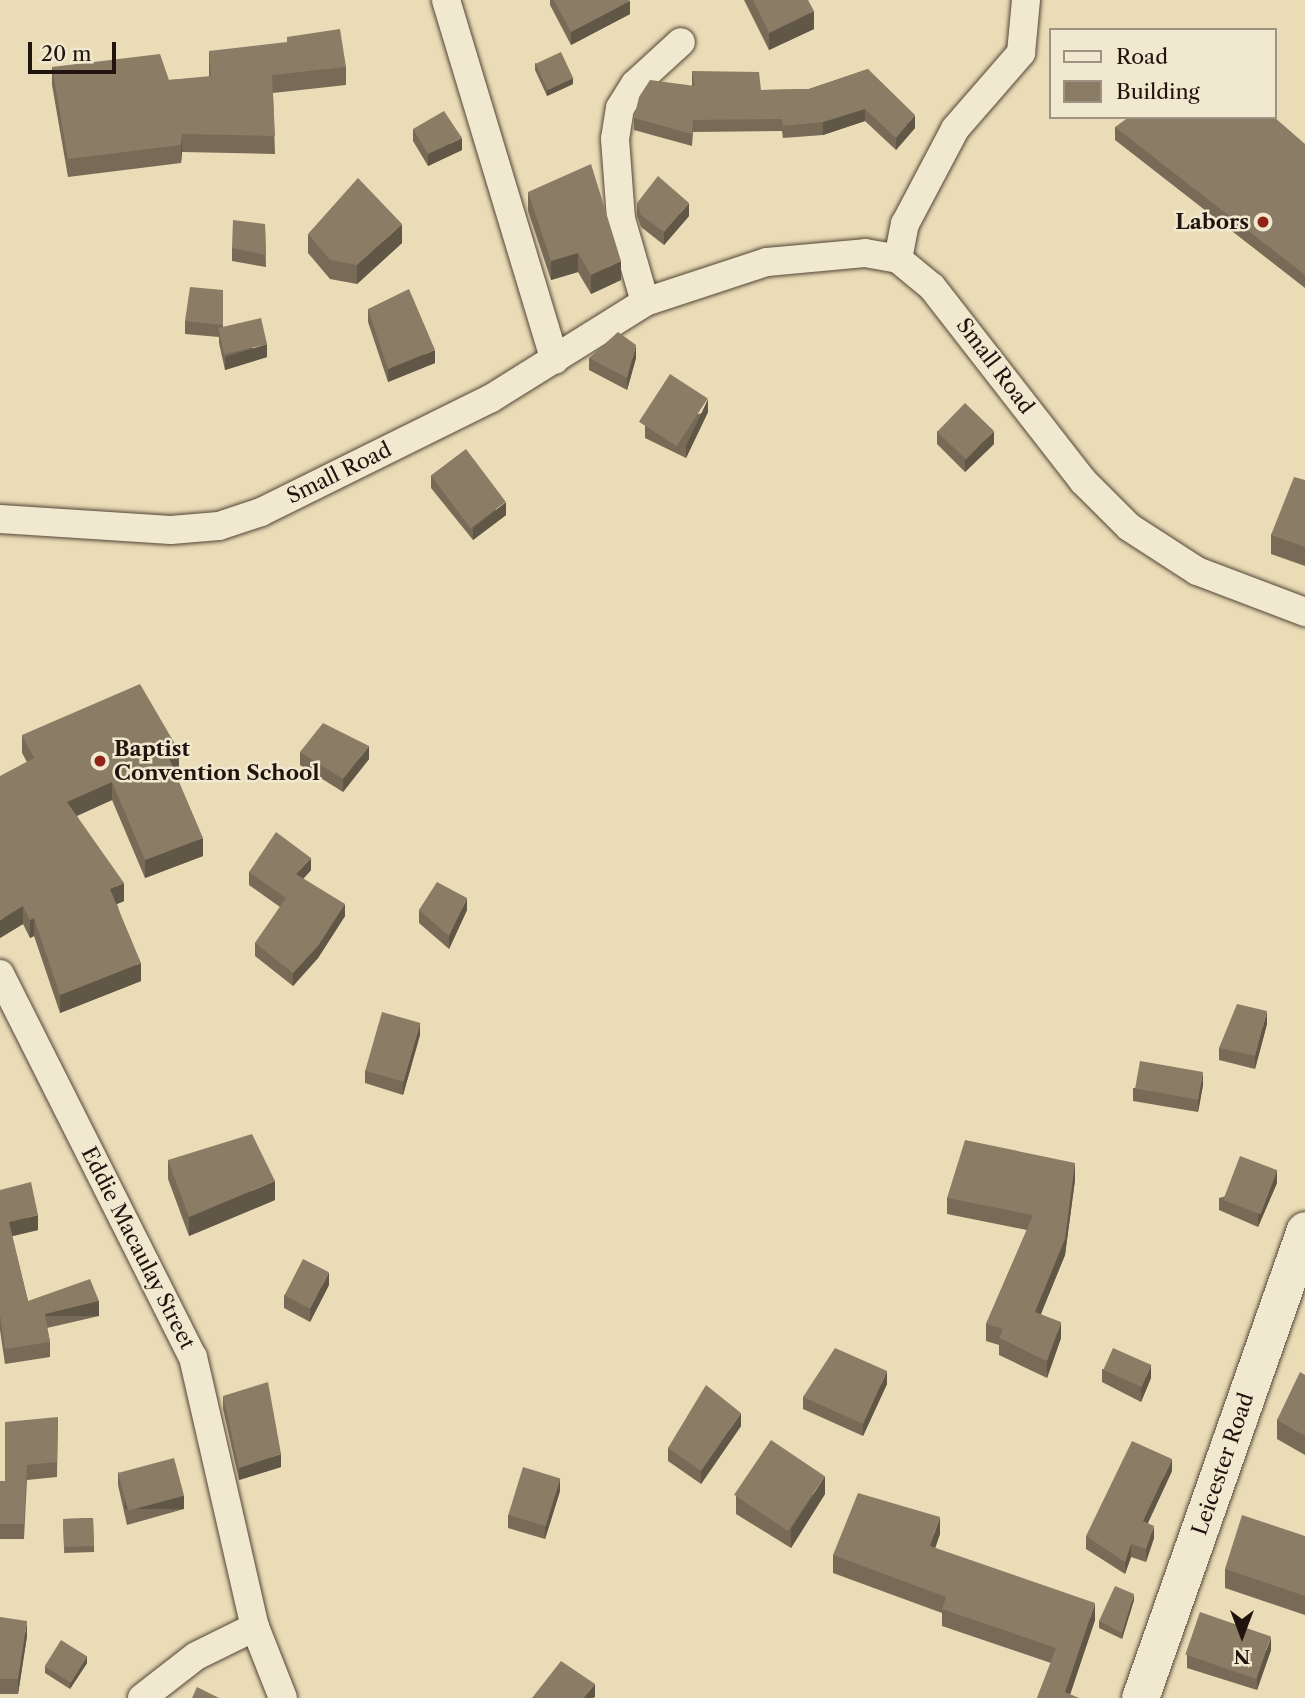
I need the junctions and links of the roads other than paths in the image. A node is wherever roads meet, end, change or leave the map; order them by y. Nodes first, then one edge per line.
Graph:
1 (446, 0) edge
2 (1026, 0) edge
3 (681, 42) dead end
4 (898, 259) junction
5 (645, 302) junction
6 (555, 360) junction
7 (0, 519) edge
8 (1305, 612) edge
9 (0, 974) edge
10 (1305, 1230) edge
11 (255, 1627) junction
12 (142, 1698) edge
13 (284, 1698) edge
14 (1140, 1698) edge

1 - 6 street
2 - 4 street
3 - 5 street
4 - 5 street, Small Road
4 - 8 street, Small Road
5 - 6 street, Small Road
6 - 7 street, Small Road
9 - 11 street, Eddie Macaulay Street
10 - 14 street, Leicester Road
11 - 12 street
11 - 13 street, Eddie Macaulay Street

